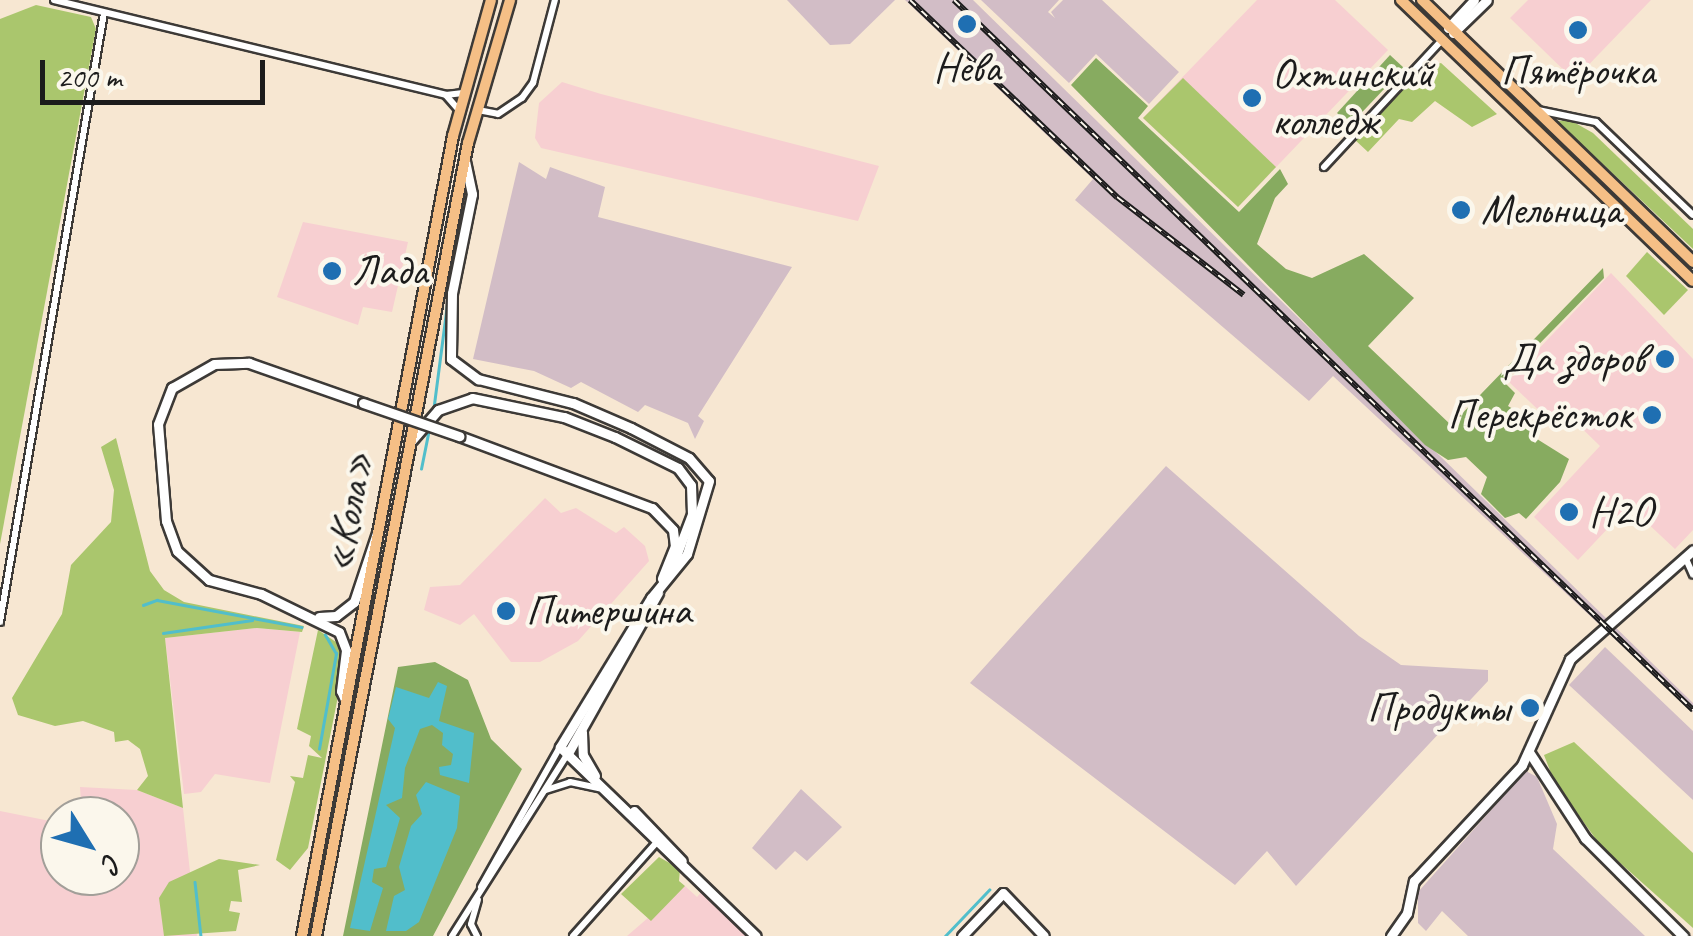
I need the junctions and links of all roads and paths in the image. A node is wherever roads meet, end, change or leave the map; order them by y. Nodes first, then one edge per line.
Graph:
1 (54, 0) edge
2 (491, 0) edge
3 (510, 0) edge
4 (554, 0) edge
5 (1401, 0) edge
6 (1422, 0) edge
7 (1474, 0) edge
8 (1486, 0) edge
9 (104, 12) junction
10 (1452, 29) junction
11 (1442, 40) junction
12 (446, 95) junction
13 (462, 102) junction
14 (477, 109) junction
15 (1536, 109) junction
16 (1587, 159) junction
17 (465, 160) junction
18 (1324, 167) dead end
19 (1577, 169) junction
20 (1693, 215) edge
21 (1693, 262) edge
22 (1693, 281) edge
23 (411, 440) junction
24 (378, 532) junction
25 (1690, 554) edge
26 (1693, 575) edge
27 (659, 588) junction
28 (311, 618) junction
29 (0, 622) edge
30 (346, 702) junction
31 (584, 725) junction
32 (565, 749) junction
33 (1530, 752) junction
34 (595, 776) junction
35 (599, 788) junction
36 (545, 790) junction
37 (658, 839) junction
38 (649, 856) junction
39 (670, 856) junction
40 (686, 867) junction
41 (481, 889) junction
42 (302, 936) edge
43 (316, 936) edge
44 (452, 936) edge
45 (476, 936) edge
46 (573, 936) edge
47 (756, 936) edge
48 (962, 936) edge
49 (1044, 936) edge
50 (1391, 936) edge
51 (1683, 936) edge

1 - 9 street
2 - 13 main road, «Кола»
3 - 14 main road, «Кола»
4 - 14 street
5 - 11 main road
6 - 10 main road
7 - 10 street
8 - 10 street
9 - 12 street
9 - 29 street
10 - 11 street
10 - 15 main road
11 - 18 street
11 - 19 main road
12 - 13 street
12 - 13 street
13 - 24 main road, «Кола»
14 - 17 main road, «Кола»
15 - 16 main road
15 - 20 street
16 - 19 main road
16 - 21 main road
17 - 23 main road, «Кола»
17 - 27 street
19 - 22 main road
23 - 27 street
23 - 43 main road, «Кола»
24 - 28 street
24 - 30 main road, «Кола»
25 - 26 street
25 - 33 street
27 - 28 street, bridge
27 - 31 street
27 - 32 street
28 - 30 street
30 - 42 main road, «Кола»
31 - 32 street
31 - 34 street
32 - 34 street
32 - 35 street
32 - 36 street
32 - 41 street
33 - 50 street
33 - 51 street
34 - 37 street
35 - 36 street
35 - 37 street
36 - 41 street
37 - 38 street
37 - 39 street
37 - 40 street
38 - 39 street
38 - 46 street
39 - 40 street
40 - 47 street
41 - 44 street
41 - 45 street
48 - 49 street

